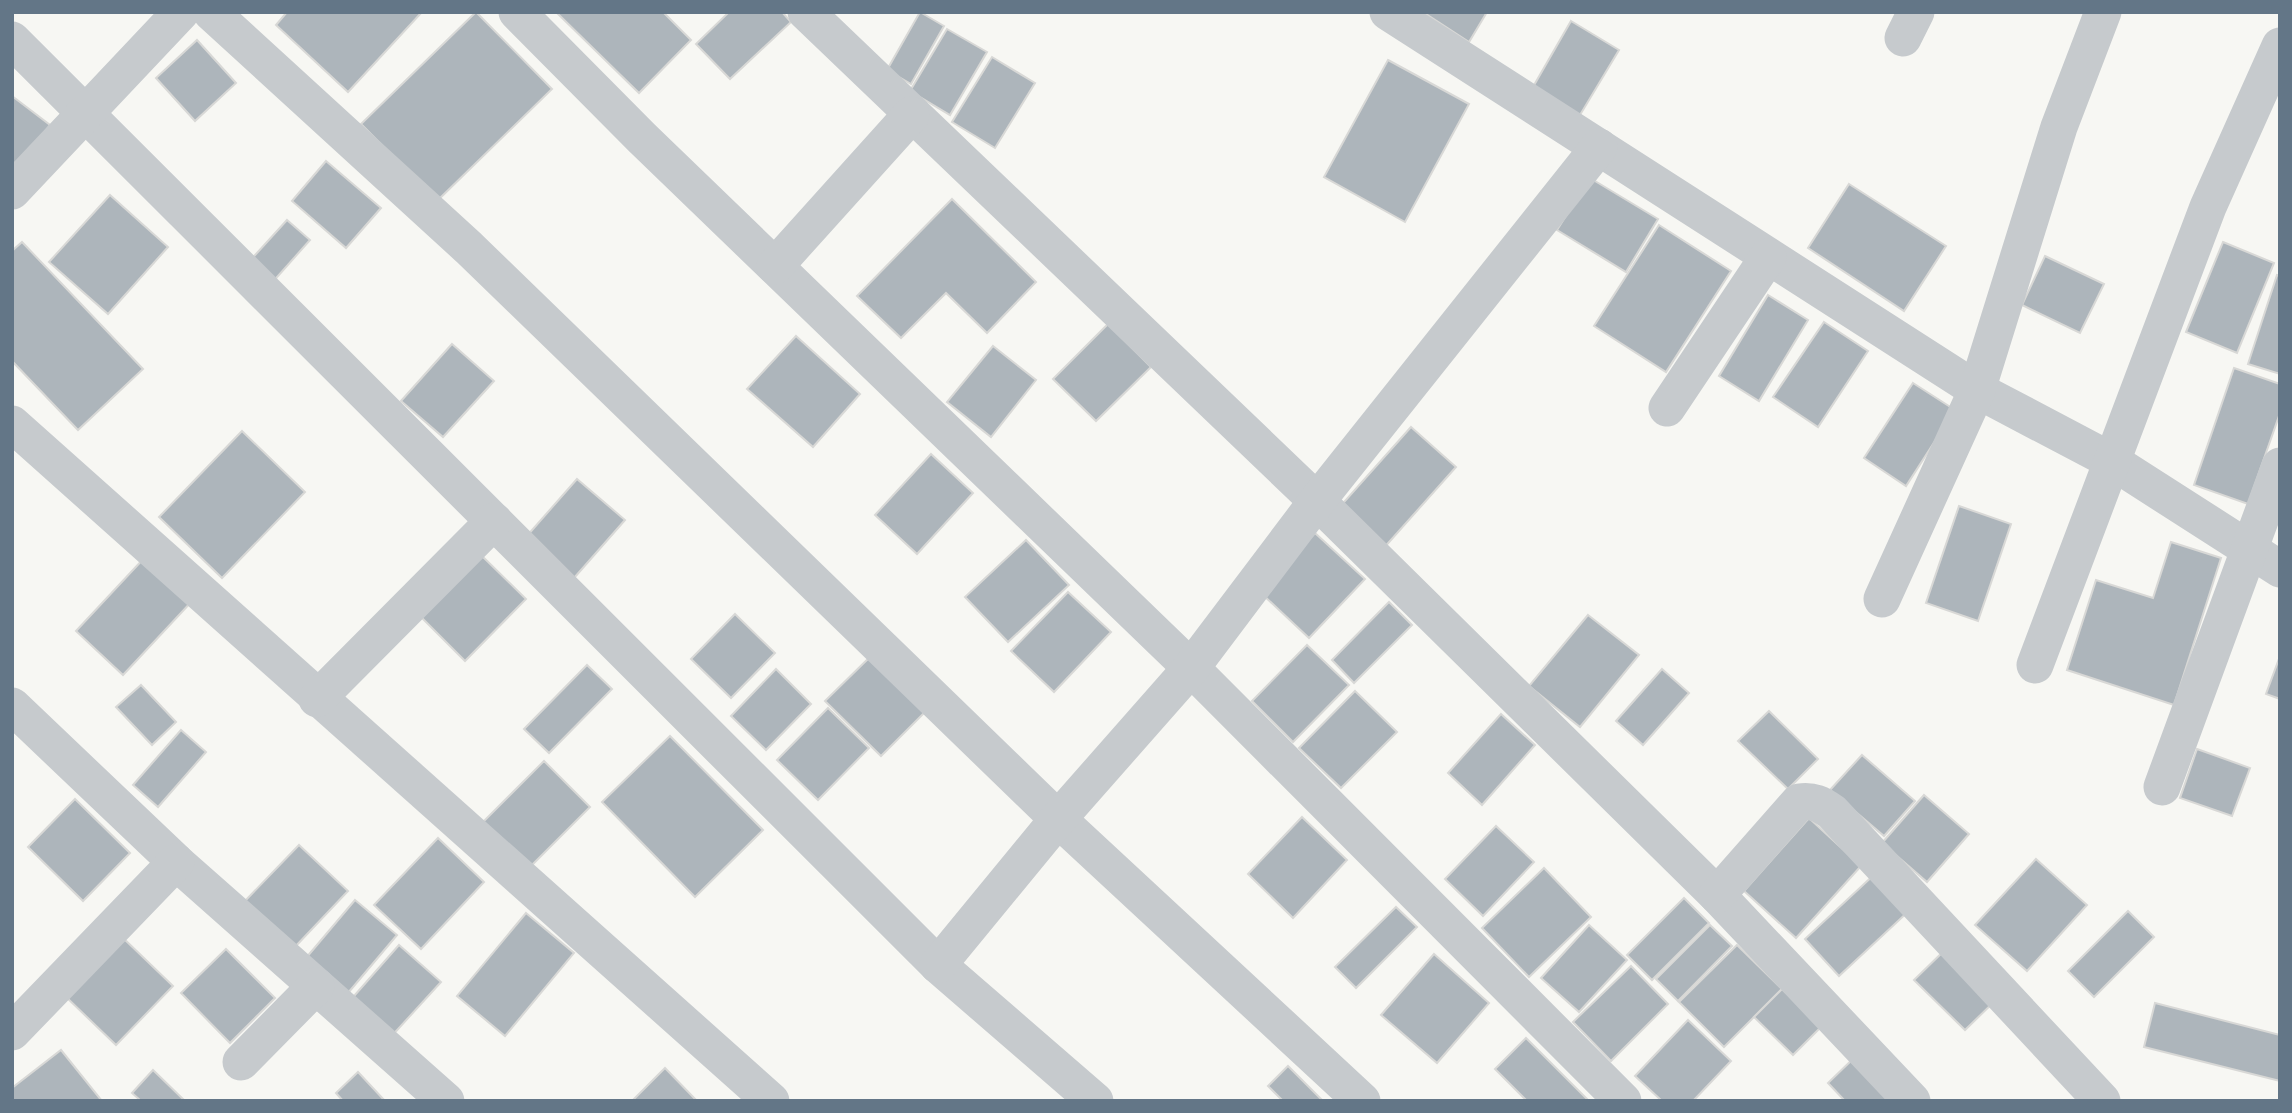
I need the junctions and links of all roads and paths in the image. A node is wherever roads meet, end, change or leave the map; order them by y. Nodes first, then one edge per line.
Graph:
1 (181, 12) edge
2 (517, 12) edge
3 (806, 12) edge
4 (1388, 12) edge
5 (2103, 12) edge
6 (228, 18) edge
7 (12, 40) edge
8 (2280, 46) edge
9 (87, 114) junction
10 (911, 115) junction
11 (1599, 147) junction
12 (12, 191) edge
13 (1768, 257) junction
14 (775, 267) junction
15 (1977, 390) junction
16 (1667, 408) dead end
17 (12, 424) edge
18 (2110, 460) junction
19 (2280, 466) edge
20 (1317, 501) junction
21 (494, 522) junction
22 (2248, 548) junction
23 (2280, 569) edge
24 (1882, 598) dead end
25 (2035, 665) dead end
26 (1191, 668) junction
27 (317, 699) junction
28 (12, 706) edge
29 (2162, 787) dead end
30 (1058, 819) junction
31 (176, 862) junction
32 (1717, 895) junction
33 (938, 965) junction
34 (316, 986) junction
35 (12, 1032) edge
36 (241, 1062) dead end
37 (446, 1101) edge
38 (771, 1101) edge
39 (1094, 1101) edge
40 (1362, 1101) edge
41 (1623, 1101) edge
42 (1912, 1101) edge
43 (2102, 1101) edge

1 - 9 street
2 - 14 street
3 - 10 street
4 - 11 street
5 - 15 street
6 - 30 street
7 - 9 street
8 - 18 street
9 - 12 street
9 - 21 street
10 - 14 street
10 - 20 street
11 - 13 street
11 - 20 street
13 - 15 street
13 - 16 street
14 - 26 street
15 - 18 street
15 - 24 street
17 - 27 street
18 - 22 street
18 - 25 street
19 - 22 street
20 - 26 street
20 - 32 street
21 - 27 street
21 - 33 street
22 - 23 street
22 - 29 street
26 - 30 street
26 - 41 street
27 - 38 street
28 - 31 street
30 - 33 street
30 - 40 street
31 - 34 street
31 - 35 street
32 - 42 street
32 - 43 street
33 - 39 street
34 - 36 street
34 - 37 street

